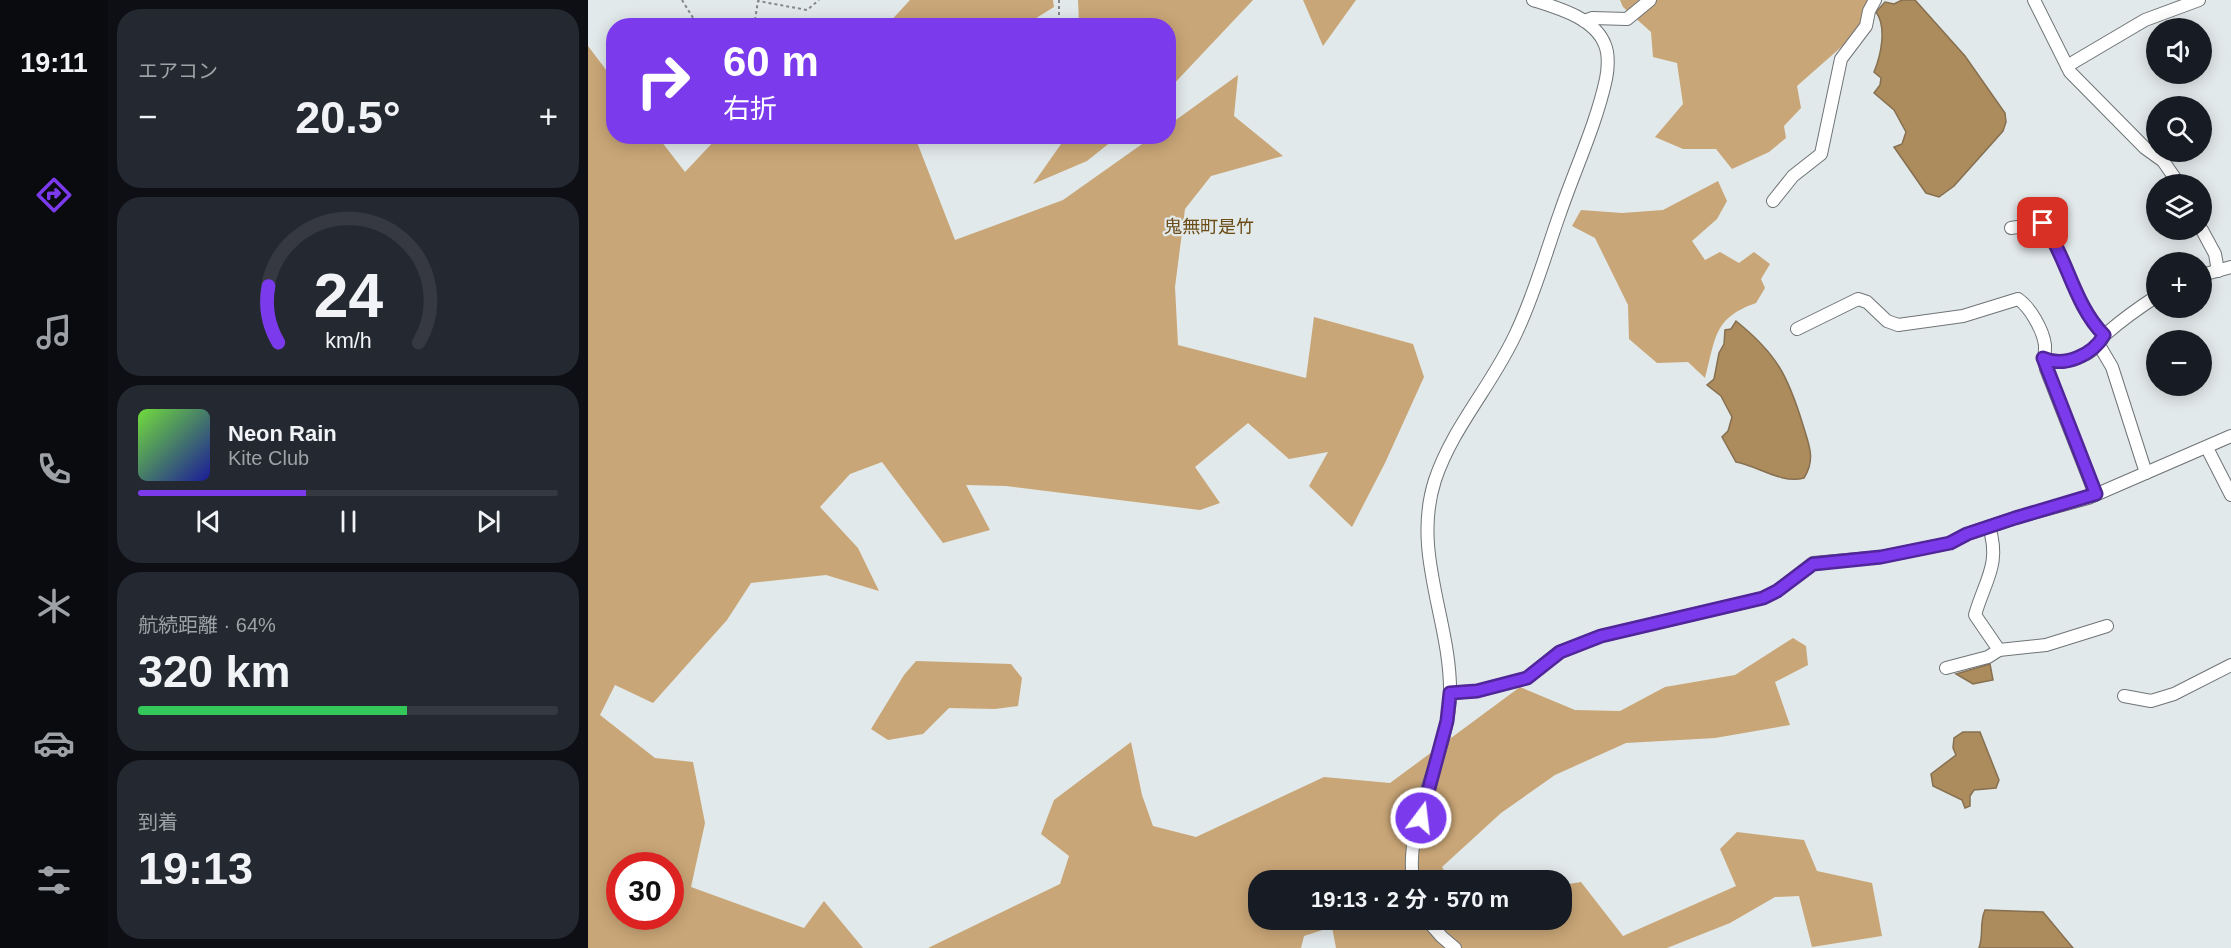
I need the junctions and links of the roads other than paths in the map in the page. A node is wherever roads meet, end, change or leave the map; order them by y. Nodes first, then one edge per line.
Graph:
1 (1533, 0) edge
2 (1650, 0) edge
3 (1875, 0) edge
4 (2034, 0) edge
5 (2199, 0) edge
6 (1584, 21) junction
7 (2067, 66) junction
8 (2172, 174) edge
9 (1773, 201) dead end
10 (2011, 228) dead end
11 (2207, 240) edge
12 (2231, 267) edge
13 (2218, 271) junction
14 (2212, 272) edge
15 (2146, 305) edge
16 (1797, 329) dead end
17 (2102, 340) junction
18 (2043, 358) junction
19 (2231, 436) edge
20 (2207, 448) junction
21 (2146, 473) junction
22 (2096, 494) junction
23 (2231, 495) edge
24 (1989, 527) junction
25 (2107, 626) dead end
26 (1999, 650) junction
27 (2231, 665) edge
28 (1946, 668) dead end
29 (1450, 693) junction
30 (2124, 696) dead end
31 (1411, 870) edge
32 (1436, 930) edge
33 (1455, 948) edge

1 - 6 street
2 - 6 street
3 - 9 street
4 - 7 street
5 - 7 street
6 - 29 street
7 - 8 street
10 - 17 street
11 - 13 street
12 - 13 street
13 - 14 street
15 - 17 street
16 - 18 street
17 - 18 street
17 - 21 street
18 - 22 street
19 - 20 street
20 - 21 street
20 - 23 street
21 - 22 street
22 - 24 street
24 - 26 street
24 - 29 street
25 - 26 street
26 - 28 street
27 - 30 street
29 - 31 street
32 - 33 street

